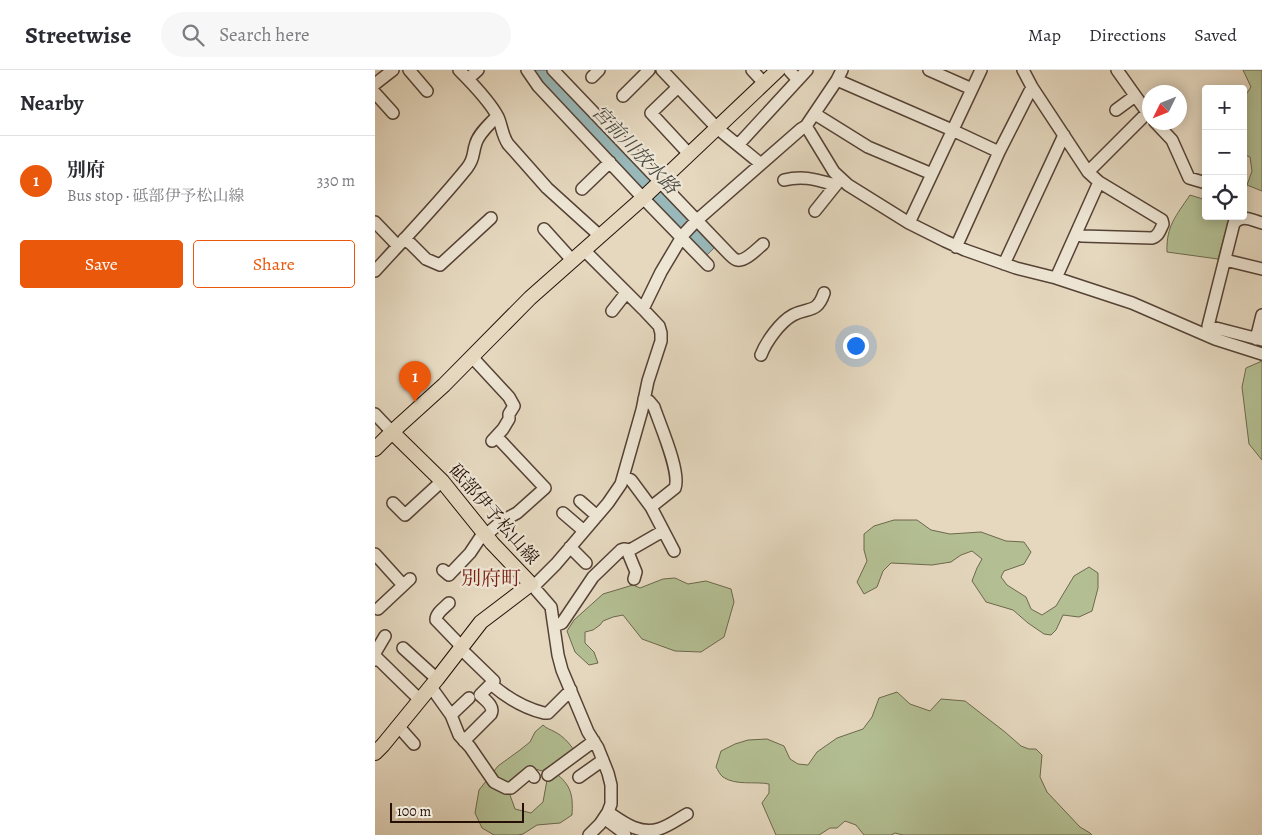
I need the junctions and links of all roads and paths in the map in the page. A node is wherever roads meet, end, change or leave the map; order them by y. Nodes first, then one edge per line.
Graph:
1 (393, 70) edge
2 (409, 70) edge
3 (459, 70) edge
4 (478, 70) edge
5 (527, 70) edge
6 (553, 70) edge
7 (649, 70) edge
8 (662, 70) edge
9 (752, 70) edge
10 (778, 70) edge
11 (789, 70) edge
12 (807, 70) edge
13 (929, 70) edge
14 (981, 70) edge
15 (1023, 70) edge
16 (1117, 70) edge
17 (840, 75) edge
18 (468, 79) junction
19 (798, 80) junction
20 (764, 83) junction
21 (375, 84) edge
22 (678, 87) junction
23 (1032, 87) junction
24 (972, 89) junction
25 (427, 91) dead end
26 (375, 93) edge
27 (623, 96) dead end
28 (1135, 96) junction
29 (1142, 105) edge
30 (586, 108) junction
31 (1117, 110) dead end
32 (393, 113) dead end
33 (815, 114) junction
34 (497, 116) junction
35 (572, 121) junction
36 (1142, 121) edge
37 (806, 126) junction
38 (717, 128) junction
39 (952, 130) junction
40 (1163, 130) edge
41 (1064, 135) junction
42 (738, 145) junction
43 (999, 152) junction
44 (689, 154) junction
45 (610, 162) junction
46 (761, 164) junction
47 (1088, 172) junction
48 (932, 174) junction
49 (784, 180) dead end
50 (839, 181) junction
51 (1099, 182) junction
52 (1202, 182) edge
53 (658, 184) junction
54 (582, 189) dead end
55 (644, 196) junction
56 (815, 211) dead end
57 (486, 218) dead end
58 (1247, 218) edge
59 (1237, 220) edge
60 (375, 222) edge
61 (695, 222) junction
62 (909, 223) junction
63 (1262, 223) edge
64 (544, 229) dead end
65 (1076, 234) junction
66 (600, 236) junction
67 (682, 236) junction
68 (401, 243) junction
69 (763, 244) dead end
70 (956, 246) junction
71 (721, 249) junction
72 (584, 250) junction
73 (572, 260) junction
74 (1225, 260) junction
75 (1004, 264) junction
76 (1262, 269) edge
77 (375, 272) edge
78 (1056, 278) junction
79 (626, 293) junction
80 (824, 293) dead end
81 (643, 309) junction
82 (612, 311) dead end
83 (1262, 315) edge
84 (1205, 329) junction
85 (1259, 340) edge
86 (1262, 354) edge
87 (761, 355) dead end
88 (472, 357) junction
89 (644, 399) junction
90 (375, 414) edge
91 (392, 432) junction
92 (375, 449) edge
93 (624, 477) junction
94 (442, 481) junction
95 (580, 501) dead end
96 (393, 503) dead end
97 (651, 507) junction
98 (563, 513) dead end
99 (597, 516) junction
100 (584, 531) junction
101 (663, 531) junction
102 (485, 533) junction
103 (570, 547) junction
104 (630, 550) junction
105 (674, 551) dead end
106 (375, 554) edge
107 (586, 563) dead end
108 (443, 570) dead end
109 (634, 579) dead end
110 (532, 585) junction
111 (449, 603) dead end
112 (377, 609) dead end
113 (554, 626) junction
114 (385, 636) dead end
115 (403, 648) dead end
116 (461, 648) junction
117 (376, 656) edge
118 (434, 683) junction
119 (491, 684) junction
120 (571, 690) junction
121 (469, 698) dead end
122 (420, 700) junction
123 (451, 715) junction
124 (398, 726) junction
125 (464, 741) junction
126 (594, 741) junction
127 (415, 744) dead end
128 (375, 753) edge
129 (603, 760) junction
130 (548, 775) dead end
131 (534, 776) dead end
132 (579, 777) dead end
133 (687, 814) dead end
134 (606, 815) junction
135 (589, 835) edge
136 (625, 835) edge

1 - 21 street
2 - 25 street
3 - 18 street
4 - 18 street
5 - 35 street
6 - 30 street
7 - 27 street
8 - 22 street
9 - 20 street
10 - 20 main road
11 - 19 street
12 - 19 street
13 - 24 street
14 - 24 street
15 - 23 street
16 - 28 street
17 - 33 street
17 - 39 street
18 - 34 street
19 - 42 street
20 - 38 main road
22 - 38 street
22 - 44 street
23 - 41 street
23 - 43 street
24 - 39 street
26 - 32 street
28 - 29 street
28 - 31 street
30 - 35 street
30 - 53 street
33 - 37 street
33 - 48 street
34 - 66 street
34 - 68 street
35 - 45 street
36 - 47 street
37 - 46 street
37 - 50 street
38 - 42 street
38 - 44 main road
39 - 43 street
39 - 48 street
40 - 52 street
41 - 47 street
41 - 75 street
42 - 46 street
43 - 70 street
44 - 53 main road
45 - 54 street
45 - 55 street
46 - 61 street
47 - 51 street
48 - 62 street
49 - 50 street
50 - 56 street
50 - 62 street
51 - 65 street
51 - 65 street
53 - 55 main road
53 - 61 street
55 - 66 main road
55 - 67 street
57 - 68 street
58 - 63 street
59 - 74 street
60 - 68 street
61 - 67 street
61 - 71 street
62 - 70 street
64 - 73 street
65 - 78 street
66 - 72 main road
67 - 71 street
67 - 81 street
68 - 77 street
69 - 71 street
70 - 75 street
72 - 73 main road
72 - 79 street
73 - 88 main road
74 - 76 street
74 - 84 street
75 - 78 street
78 - 84 street
79 - 81 street
79 - 82 street
80 - 87 street
81 - 89 street
83 - 85 street
84 - 85 street
84 - 86 street
88 - 91 main road
88 - 102 street
89 - 93 street
89 - 97 street
90 - 91 street
91 - 92 main road
91 - 94 main road, 砥部伊予松山線
93 - 97 street
93 - 99 street
94 - 96 street
94 - 102 main road, 砥部伊予松山線
95 - 99 street
97 - 101 street
98 - 100 street
99 - 100 street
100 - 103 street
101 - 104 street
101 - 105 street
102 - 108 street
102 - 110 main road, 砥部伊予松山線
103 - 107 street
103 - 110 street
104 - 109 street
104 - 113 street
106 - 112 street
110 - 113 street
110 - 116 main road, 砥部伊予松山線
111 - 116 street
113 - 120 street
114 - 117 street
115 - 118 street
116 - 118 main road, 砥部伊予松山線
116 - 119 street
117 - 122 street
118 - 122 main road, 砥部伊予松山線
118 - 123 street
119 - 120 street
119 - 125 street
120 - 126 street
121 - 123 street
122 - 124 main road, 砥部伊予松山線
123 - 125 street
124 - 127 street
124 - 128 main road, 砥部伊予松山線
125 - 131 street
126 - 129 street
126 - 130 street
129 - 132 street
129 - 134 street
133 - 134 street
134 - 135 street
134 - 136 street

